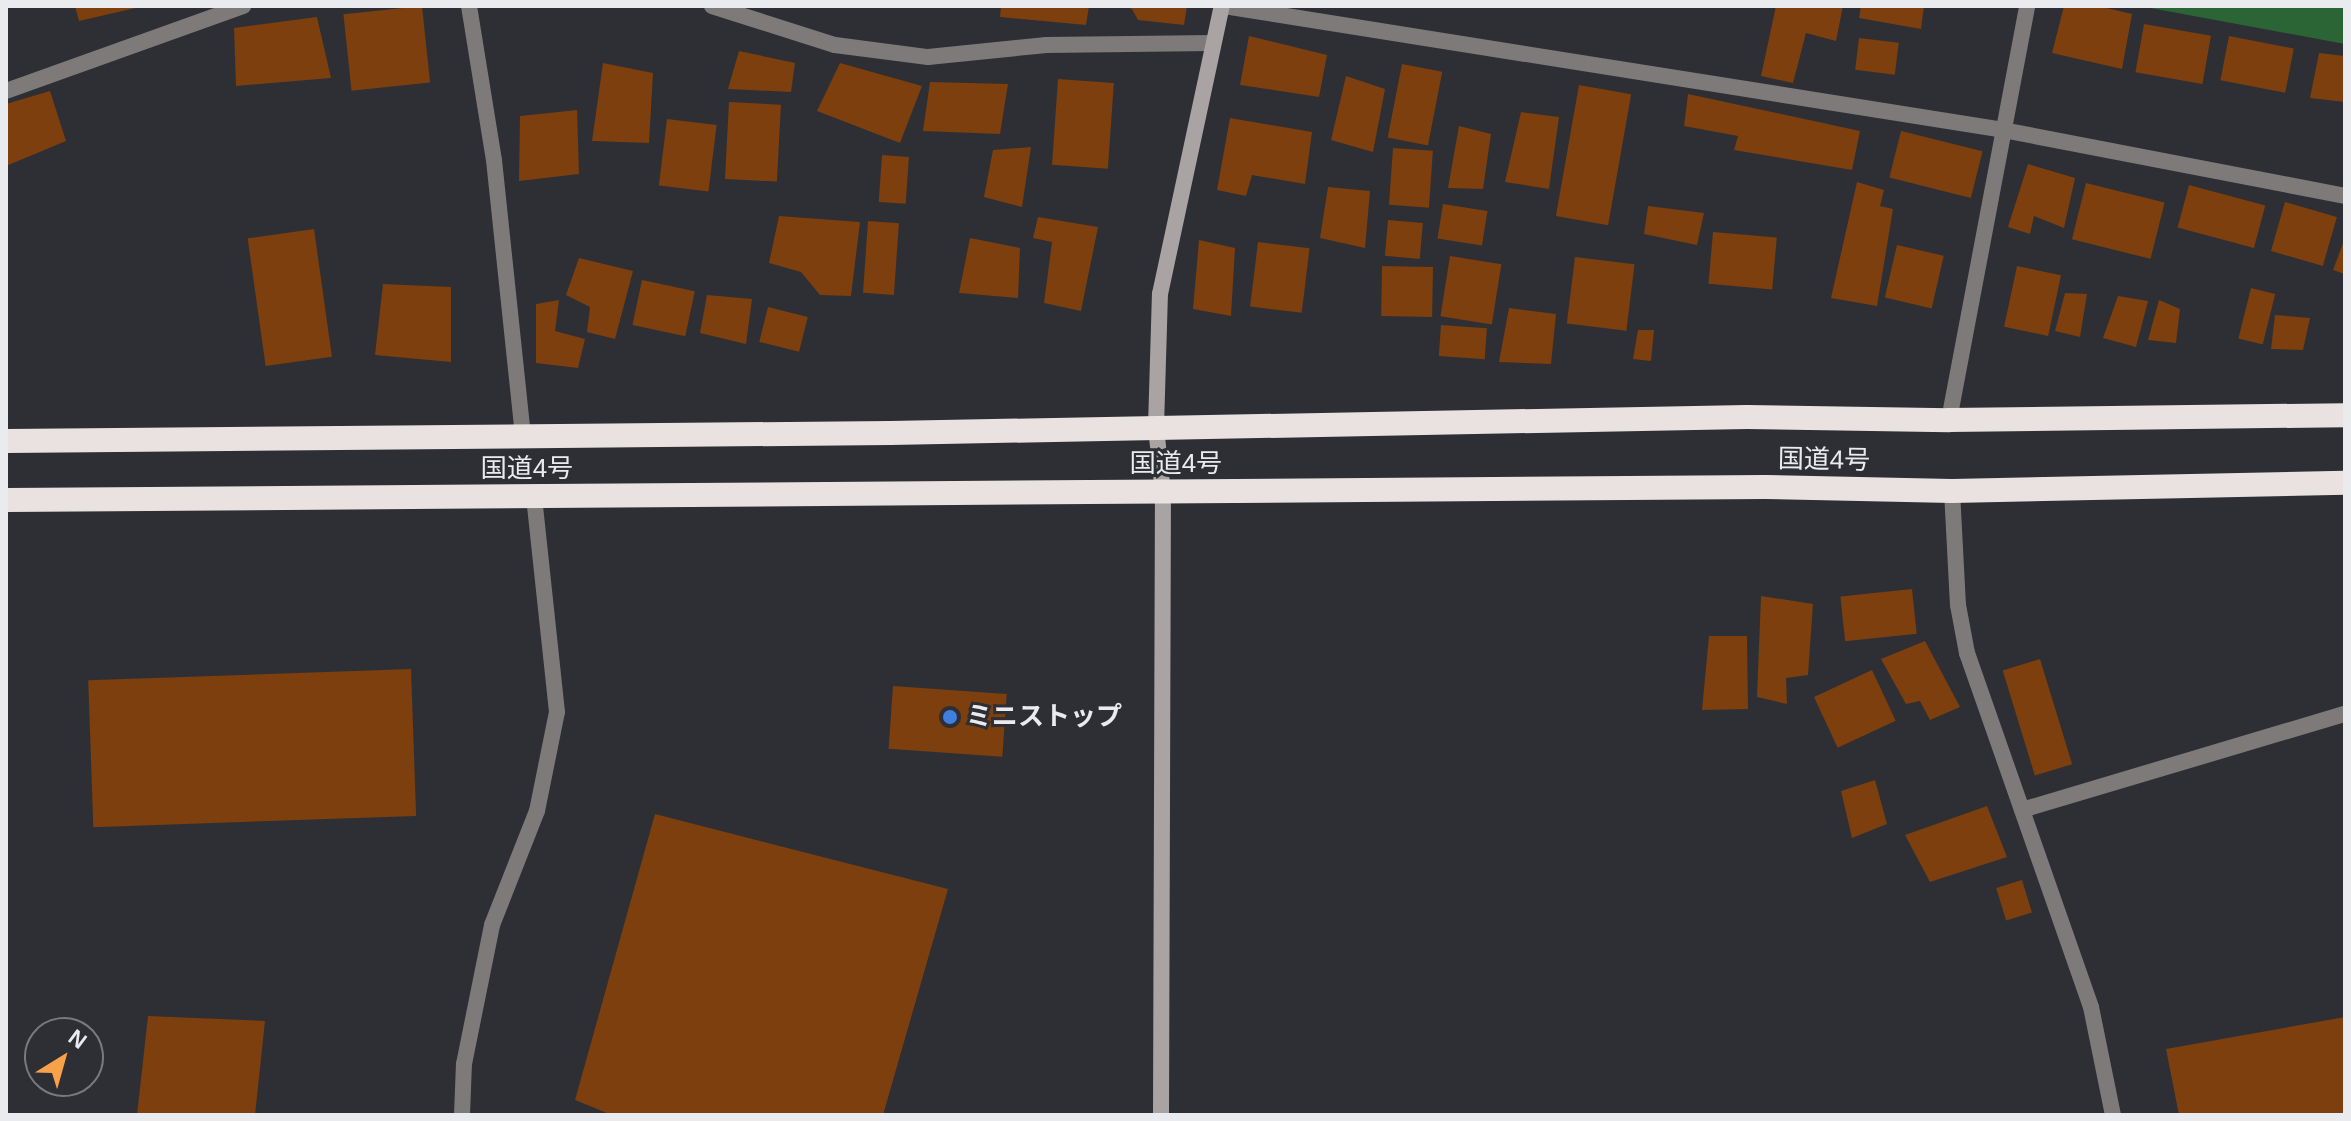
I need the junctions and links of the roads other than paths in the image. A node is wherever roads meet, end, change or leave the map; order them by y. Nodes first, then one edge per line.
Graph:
1 (243, 6) edge
2 (469, 6) edge
3 (712, 6) edge
4 (1223, 6) edge
5 (2027, 6) edge
6 (1213, 43) junction
7 (6, 91) edge
8 (2003, 130) junction
9 (2345, 196) edge
10 (2345, 415) edge
11 (1949, 420) junction
12 (1156, 427) junction
13 (523, 434) junction
14 (6, 441) edge
15 (2345, 483) edge
16 (1952, 491) junction
17 (1163, 493) junction
18 (534, 497) junction
19 (6, 500) edge
20 (2345, 714) edge
21 (2022, 810) junction
22 (462, 1115) edge
23 (1161, 1115) edge
24 (2113, 1115) edge

1 - 7 street
2 - 13 street
3 - 6 street
4 - 6 street
4 - 8 street
5 - 8 street
6 - 12 street
8 - 9 street
8 - 11 street
10 - 11 highway, 国道4号
11 - 12 highway, 国道4号
12 - 13 highway, 国道4号
12 - 17 street
13 - 14 highway, 国道4号
15 - 16 highway, 国道4号
16 - 17 highway, 国道4号
16 - 21 street
17 - 18 highway, 国道4号
17 - 23 street
18 - 19 highway, 国道4号
18 - 22 street
20 - 21 street
21 - 24 street

